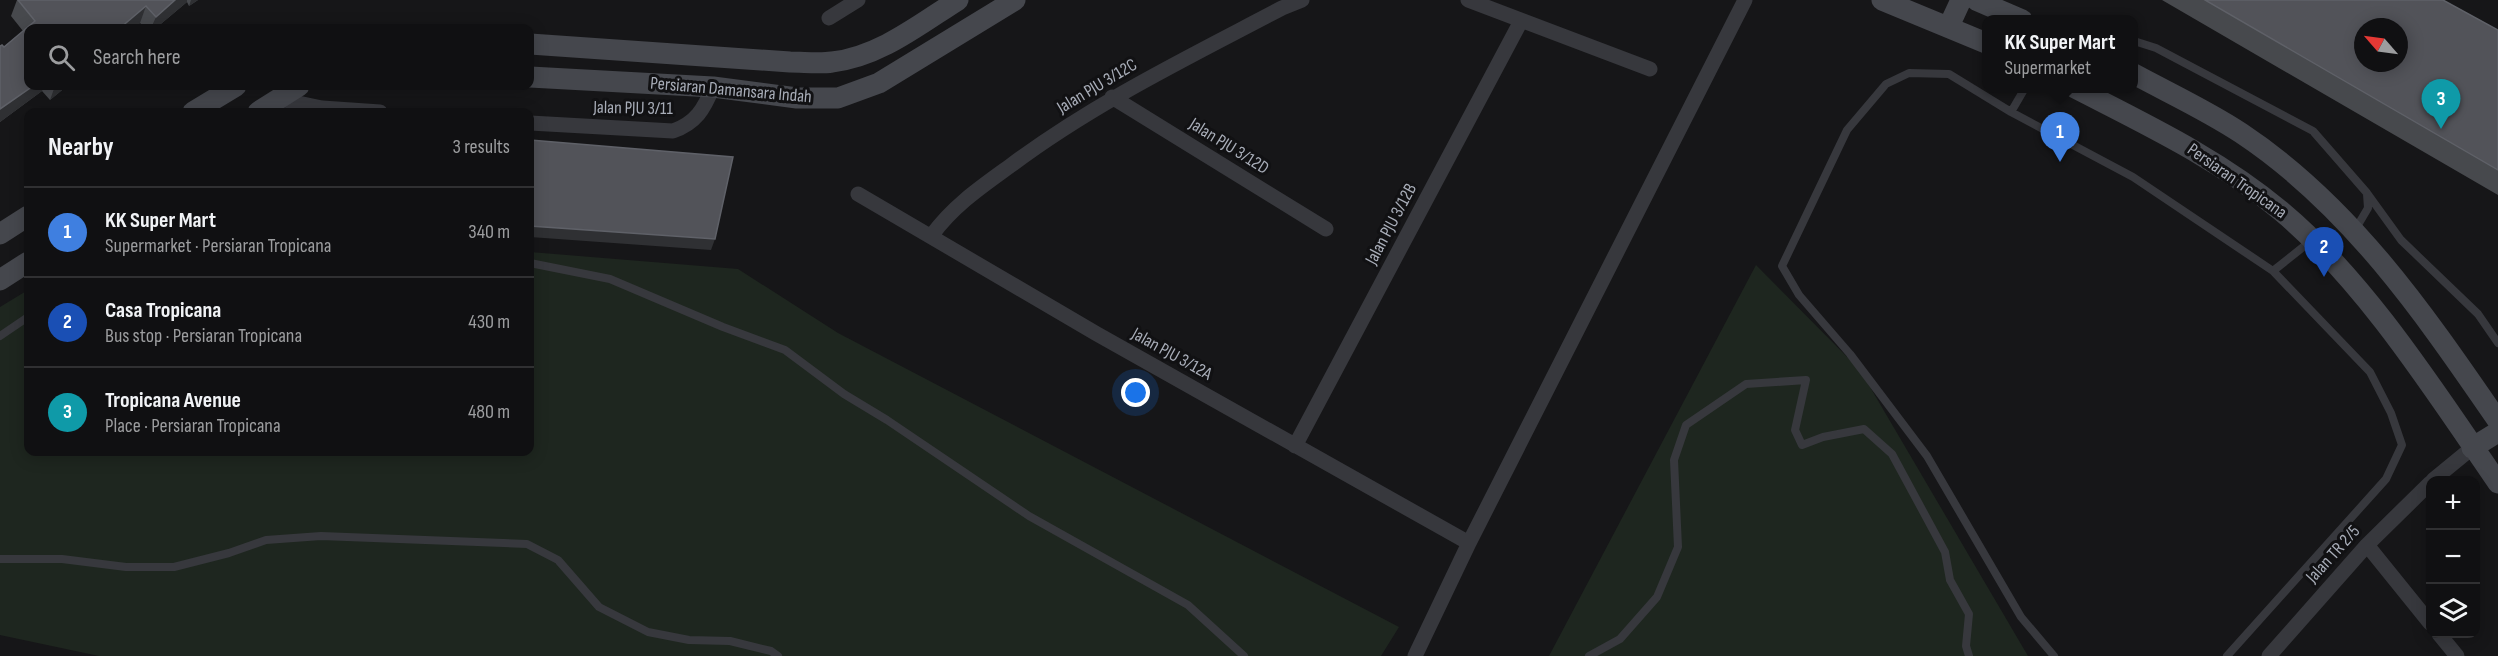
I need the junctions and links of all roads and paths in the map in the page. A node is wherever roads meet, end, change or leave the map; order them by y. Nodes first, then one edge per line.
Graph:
1 (858, 0) edge
2 (958, 0) edge
3 (1015, 0) edge
4 (1302, 0) edge
5 (1468, 0) edge
6 (1745, 0) edge
7 (1882, 0) edge
8 (1960, 0) edge
9 (2014, 0) edge
10 (1982, 1) edge
11 (2011, 15) edge
12 (2028, 15) edge
13 (829, 18) dead end
14 (1521, 21) junction
15 (1949, 26) junction
16 (1978, 39) edge
17 (2138, 43) edge
18 (534, 44) edge
19 (1650, 69) dead end
20 (534, 77) edge
21 (2138, 77) edge
22 (713, 87) junction
23 (229, 90) edge
24 (293, 90) edge
25 (2022, 93) edge
26 (2085, 93) edge
27 (1112, 97) junction
28 (279, 99) junction
29 (200, 108) edge
30 (264, 108) edge
31 (322, 108) edge
32 (2011, 112) junction
33 (534, 123) edge
34 (2367, 193) junction
35 (858, 194) dead end
36 (24, 219) edge
37 (1326, 228) dead end
38 (2355, 231) junction
39 (0, 234) edge
40 (932, 236) junction
41 (2313, 239) junction
42 (24, 254) edge
43 (534, 264) edge
44 (24, 265) edge
45 (0, 267) edge
46 (2273, 271) junction
47 (0, 280) edge
48 (24, 320) edge
49 (0, 336) edge
50 (2498, 343) edge
51 (2498, 421) edge
52 (2498, 432) edge
53 (1295, 446) junction
54 (2472, 448) junction
55 (2439, 476) edge
56 (2498, 483) edge
57 (2426, 488) edge
58 (1469, 543) junction
59 (2367, 545) junction
60 (0, 559) edge
61 (2426, 618) edge
62 (2443, 638) edge
63 (778, 656) edge
64 (1244, 656) edge
65 (1415, 656) edge
66 (1589, 656) edge
67 (1969, 656) edge
68 (2054, 656) edge
69 (2227, 656) edge
70 (2269, 656) edge
71 (2457, 656) edge

1 - 13 street
2 - 18 main road, Persiaran Damansara Indah
3 - 22 main road, Persiaran Damansara Indah
4 - 27 street, Jalan PJU 3/12C
5 - 14 street
6 - 58 street
7 - 15 main road
8 - 15 main road
9 - 12 main road
10 - 11 main road
10 - 16 main road
14 - 19 street
14 - 53 street, Jalan PJU 3/12B
15 - 16 main road
17 - 34 lane
20 - 22 main road, Persiaran Damansara Indah
21 - 38 main road, Persiaran Tropicana
22 - 33 street, Jalan PJU 3/11
23 - 29 main road
24 - 28 main road
25 - 32 lane
26 - 41 main road, Persiaran Tropicana
27 - 37 street, Jalan PJU 3/12D
27 - 40 street, Jalan PJU 3/12C
28 - 30 main road
28 - 31 street
32 - 46 lane
32 - 68 lane
34 - 38 lane
34 - 50 lane
35 - 40 street, Jalan PJU 3/12A
36 - 39 main road
38 - 51 main road, Persiaran Tropicana
40 - 53 street, Jalan PJU 3/12A
41 - 46 lane
41 - 54 main road, Persiaran Tropicana
42 - 45 main road
43 - 64 lane
44 - 47 main road
46 - 69 lane
48 - 49 lane
52 - 54 main road
53 - 58 street, Jalan PJU 3/12A
54 - 55 street, Jalan TR 2/5
54 - 56 main road, Persiaran Tropicana
57 - 59 street, Jalan TR 2/5
58 - 65 street
59 - 61 street
59 - 70 street, Jalan TR 2/5
60 - 63 lane
62 - 71 street
66 - 67 lane

